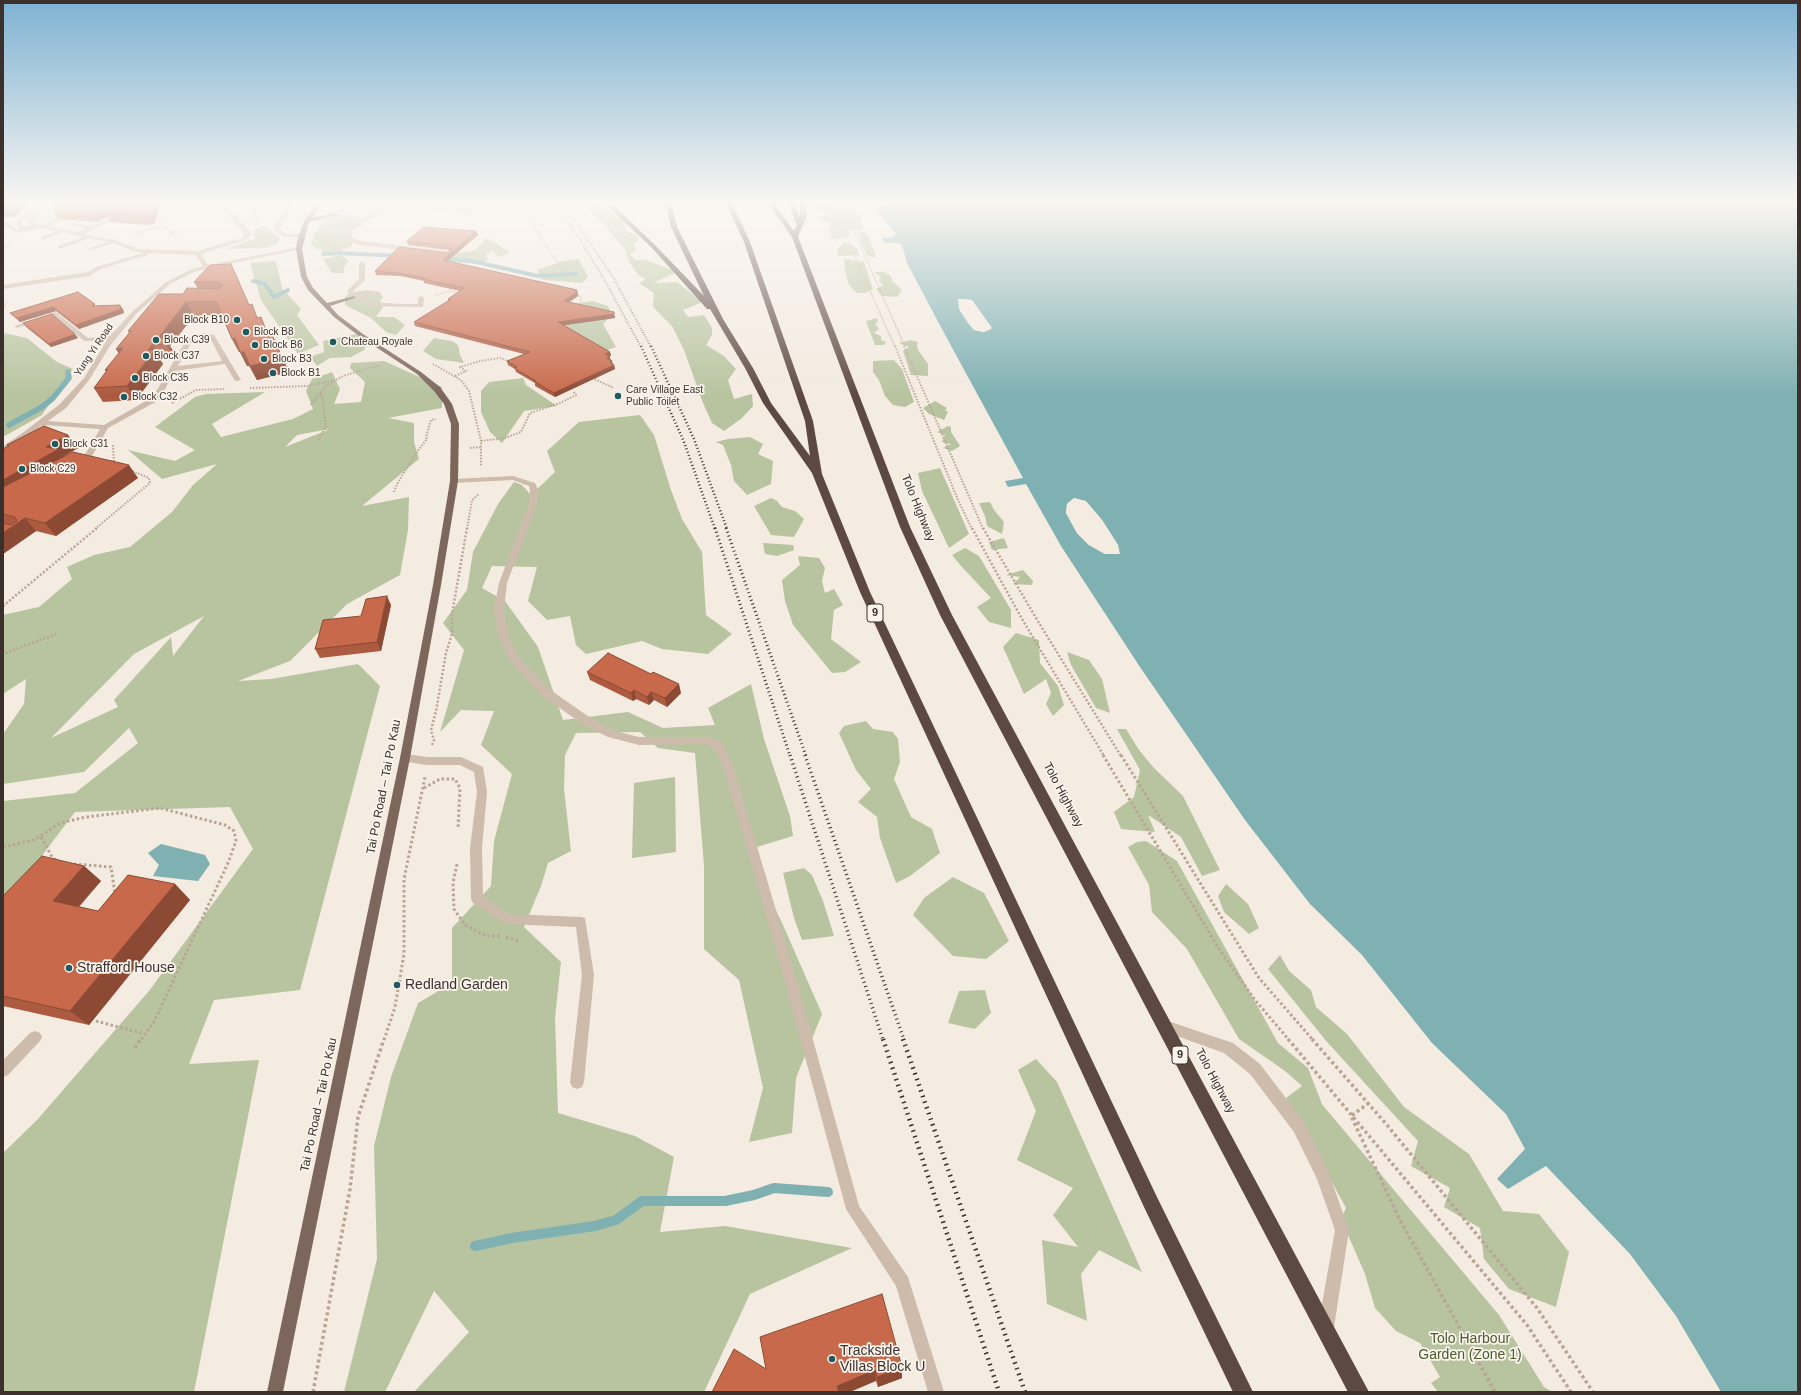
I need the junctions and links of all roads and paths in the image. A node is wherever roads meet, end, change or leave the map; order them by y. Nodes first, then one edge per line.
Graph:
1 (104, 266) edge
2 (206, 266) edge
3 (302, 266) edge
4 (363, 266) edge
5 (560, 266) edge
6 (671, 266) edge
7 (693, 266) edge
8 (755, 266) edge
9 (810, 266) edge
10 (860, 266) edge
11 (869, 266) edge
12 (566, 275) dead end
13 (3, 286) edge
14 (576, 290) edge
15 (379, 294) dead end
16 (465, 294) edge
17 (436, 295) dead end
18 (151, 297) junction
19 (162, 297) edge
20 (353, 297) junction
21 (421, 298) dead end
22 (573, 304) edge
23 (580, 304) junction
24 (325, 306) junction
25 (585, 308) edge
26 (719, 318) junction
27 (17, 326) dead end
28 (113, 338) junction
29 (428, 361) dead end
30 (227, 362) junction
31 (512, 362) edge
32 (382, 364) dead end
33 (172, 369) junction
34 (586, 375) edge
35 (454, 376) junction
36 (237, 380) dead end
37 (336, 380) junction
38 (249, 388) dead end
39 (614, 388) dead end
40 (226, 389) dead end
41 (573, 391) edge
42 (319, 394) junction
43 (168, 405) dead end
44 (311, 405) dead end
45 (437, 418) dead end
46 (42, 424) junction
47 (105, 427) junction
48 (318, 440) dead end
49 (481, 440) junction
50 (113, 444) dead end
51 (3, 449) edge
52 (114, 465) edge
53 (70, 467) edge
54 (485, 469) dead end
55 (128, 470) dead end
56 (817, 474) junction
57 (454, 481) junction
58 (482, 491) dead end
59 (394, 492) dead end
60 (3, 606) edge
61 (56, 634) dead end
62 (3, 650) edge
63 (405, 758) junction
64 (427, 761) junction
65 (41, 837) junction
66 (3, 847) edge
67 (59, 863) edge
68 (67, 863) edge
69 (115, 894) edge
70 (96, 1021) dead end
71 (1165, 1026) junction
72 (145, 1034) junction
73 (35, 1037) dead end
74 (135, 1048) dead end
75 (3, 1070) edge
76 (577, 1082) dead end
77 (1369, 1103) junction
78 (1351, 1116) junction
79 (1326, 1330) junction
80 (275, 1392) edge
81 (314, 1392) edge
82 (936, 1392) edge
83 (1243, 1392) edge
84 (1359, 1392) edge
85 (1495, 1392) edge
86 (1571, 1392) edge
87 (1593, 1392) edge

1 - 13 street
2 - 18 street, Yung Yi Road
3 - 24 main road, Tai Po Road – Tai Po Kau
4 - 20 street
5 - 12 path
6 - 26 highway
7 - 26 highway
8 - 56 highway, 9
9 - 71 highway, Tolo Highway / 9
10 - 78 path
11 - 77 path
14 - 23 path
15 - 20 street
16 - 17 path
18 - 19 street
18 - 28 street, Yung Yi Road
20 - 21 street
20 - 24 main road
22 - 23 path
23 - 25 path
24 - 57 main road, Tai Po Road – Tai Po Kau
26 - 56 highway
27 - 28 street
28 - 46 street, Yung Yi Road
29 - 35 path
30 - 33 street
30 - 33 street
30 - 36 street
31 - 35 path
32 - 37 path
33 - 47 street
34 - 39 path
35 - 49 path
37 - 38 path
37 - 42 path
40 - 43 path
41 - 49 path
42 - 44 path
42 - 48 path
45 - 59 path
46 - 47 street
46 - 51 street, Yung Yi Road
47 - 53 street
49 - 54 path
50 - 52 path
55 - 60 path
56 - 83 highway, 9
57 - 63 main road, Tai Po Road – Tai Po Kau
57 - 82 street
58 - 64 path
61 - 62 path
63 - 64 street
63 - 80 main road, Tai Po Road – Tai Po Kau
64 - 76 street
64 - 81 path
65 - 66 path
65 - 67 path
65 - 72 path
68 - 69 path
70 - 72 path
71 - 79 highway, Tolo Highway / 9
71 - 79 street
72 - 74 path
73 - 75 street
77 - 78 path
77 - 87 path
78 - 85 path
78 - 86 path
79 - 84 highway, Tolo Highway / 9

